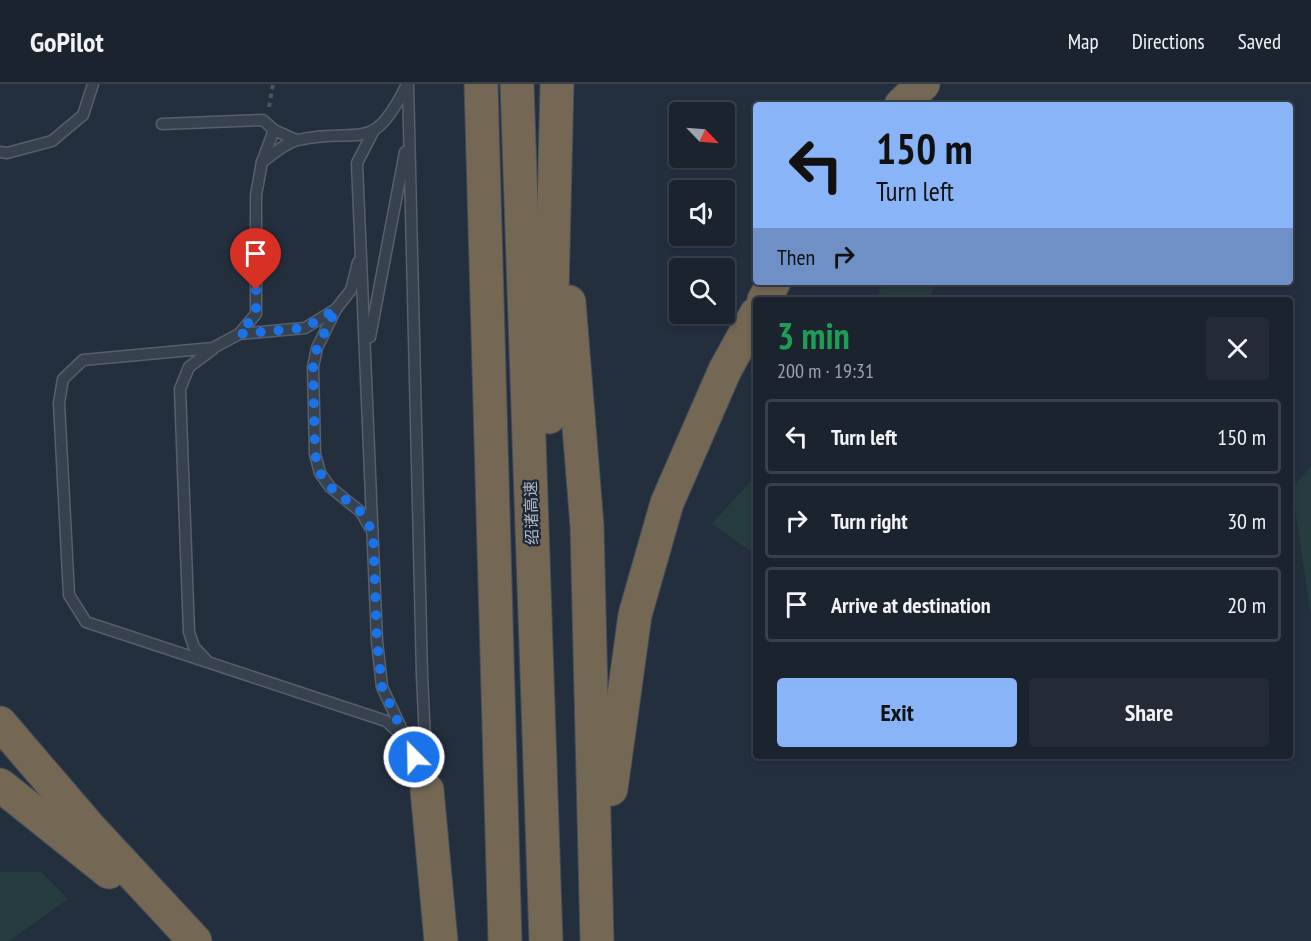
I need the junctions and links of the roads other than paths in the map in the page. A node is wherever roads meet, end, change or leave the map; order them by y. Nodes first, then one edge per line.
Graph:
1 (93, 84) edge
2 (407, 84) edge
3 (481, 84) edge
4 (517, 84) edge
5 (913, 84) edge
6 (923, 84) edge
7 (555, 100) edge
8 (898, 102) edge
9 (903, 102) edge
10 (162, 124) dead end
11 (274, 130) junction
12 (409, 131) junction
13 (373, 132) junction
14 (296, 140) junction
15 (0, 152) edge
16 (262, 162) junction
17 (361, 253) junction
18 (336, 309) junction
19 (753, 319) edge
20 (239, 334) junction
21 (213, 348) junction
22 (366, 355) junction
23 (373, 532) junction
24 (208, 663) junction
25 (0, 723) edge
26 (407, 740) junction
27 (0, 786) edge
28 (427, 790) junction
29 (194, 941) edge
30 (441, 941) edge
31 (505, 941) edge
32 (548, 941) edge
33 (597, 941) edge
34 (604, 941) edge

1 - 15 lane
2 - 12 lane
2 - 13 lane
3 - 31 highway
4 - 32 highway, 绍诸高速
5 - 8 highway
6 - 9 highway
7 - 32 highway
7 - 33 highway
10 - 11 lane
11 - 14 lane
11 - 16 lane
12 - 22 lane
12 - 28 lane
13 - 14 lane
13 - 17 lane
14 - 16 lane
16 - 20 lane
17 - 18 lane
17 - 22 lane
18 - 20 lane
18 - 23 lane
19 - 34 highway
20 - 21 lane
21 - 24 lane
21 - 24 lane
22 - 23 lane
23 - 26 lane
24 - 26 lane
25 - 29 highway
26 - 28 lane
27 - 29 highway
28 - 30 highway

